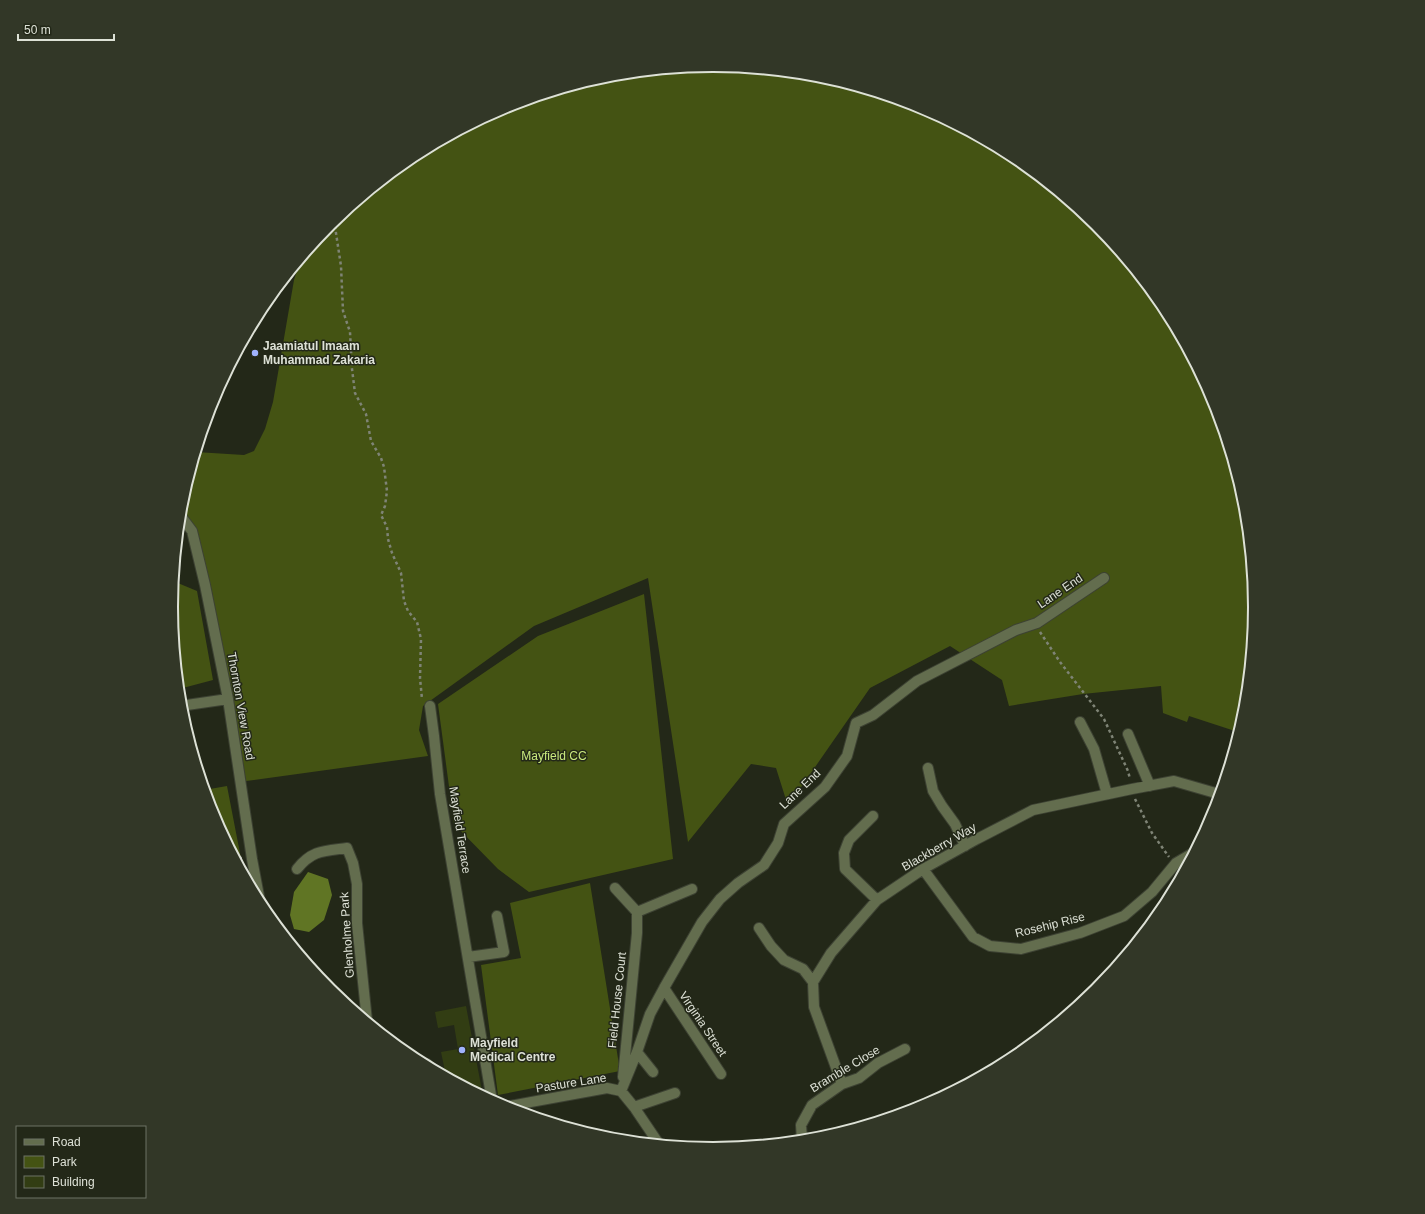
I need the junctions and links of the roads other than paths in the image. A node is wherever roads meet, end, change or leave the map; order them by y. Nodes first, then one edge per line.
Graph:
1 (185, 521) edge
2 (1104, 578) dead end
3 (228, 699) junction
4 (187, 705) edge
5 (430, 706) road end
6 (1080, 722) dead end
7 (1128, 734) dead end
8 (928, 768) dead end
9 (1150, 786) junction
10 (1214, 793) edge
11 (1107, 794) junction
12 (873, 816) dead end
13 (965, 846) junction
14 (1185, 857) edge
15 (296, 869) dead end
16 (923, 870) junction
17 (257, 887) edge
18 (615, 888) dead end
19 (692, 889) dead end
20 (877, 900) junction
21 (637, 912) junction
22 (497, 916) dead end
23 (760, 928) dead end
24 (468, 957) junction
25 (813, 982) junction
26 (664, 988) junction
27 (366, 1014) edge
28 (905, 1050) dead end
29 (637, 1052) junction
30 (653, 1072) dead end
31 (720, 1074) dead end
32 (842, 1084) junction
33 (621, 1092) junction
34 (675, 1093) dead end
35 (491, 1094) edge
36 (517, 1105) edge
37 (634, 1107) junction
38 (802, 1134) edge
39 (655, 1138) edge

1 - 3 street, Thornton View Road
2 - 26 street, Lane End
3 - 4 street
3 - 17 street, Thornton View Road
5 - 24 street, Mayfield Terrace
6 - 11 street
7 - 9 street
8 - 13 street
9 - 10 street, Blackberry Way
9 - 11 street, Blackberry Way
11 - 13 street, Blackberry Way
12 - 20 street
13 - 16 street, Blackberry Way
14 - 16 street, Rosehip Rise
15 - 27 street, Glenholme Park
16 - 20 street, Blackberry Way
18 - 21 street
19 - 21 street
20 - 25 street, Blackberry Way
21 - 33 street, Field House Court
22 - 24 street
23 - 25 street
24 - 35 street, Mayfield Terrace
25 - 32 street
26 - 29 street, Lane End
26 - 31 street, Virginia Street
28 - 32 street, Bramble Close
29 - 30 street
29 - 33 street, Lane End
32 - 38 street, Bramble Close
33 - 36 street, Pasture Lane
33 - 37 street, Pasture Lane
34 - 37 street
37 - 39 street, Pasture Lane

